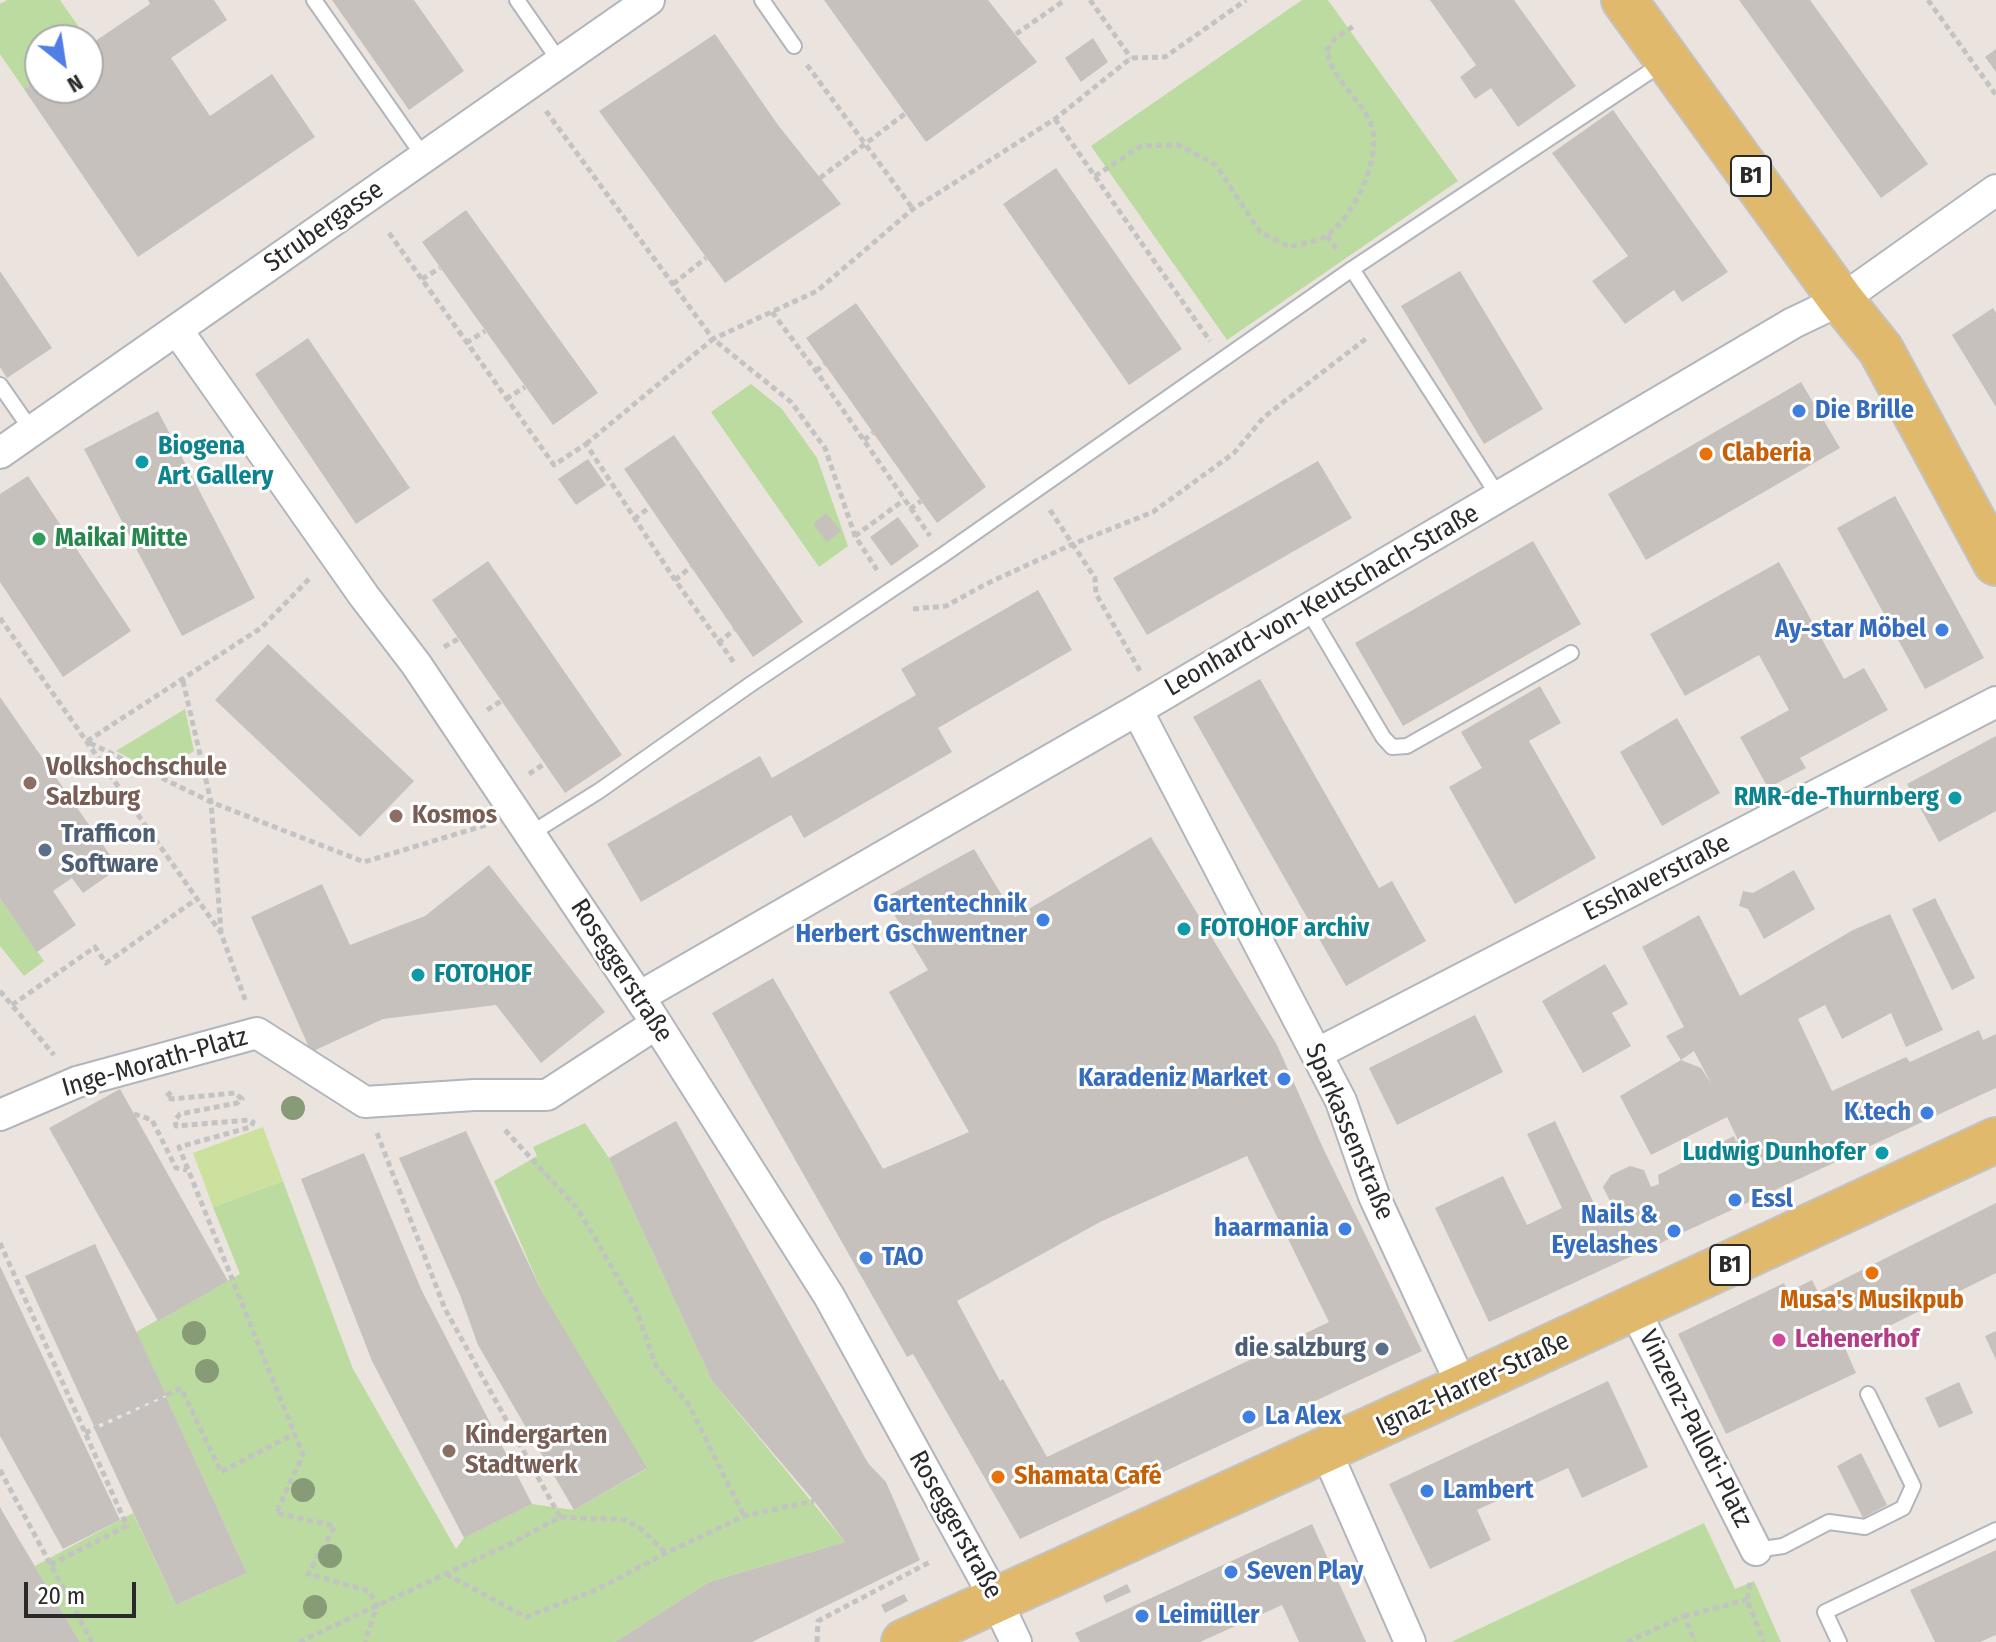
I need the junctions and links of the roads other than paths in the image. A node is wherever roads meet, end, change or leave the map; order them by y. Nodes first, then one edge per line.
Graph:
1 (314, 0) edge
2 (517, 0) edge
3 (649, 0) edge
4 (762, 0) edge
5 (1624, 0) edge
6 (796, 50) road end
7 (1667, 60) junction
8 (560, 62) junction
9 (424, 157) junction
10 (1996, 190) edge
11 (1352, 269) junction
12 (1841, 300) junction
13 (177, 330) junction
14 (0, 385) edge
15 (32, 431) junction
16 (0, 453) edge
17 (1499, 497) junction
18 (1996, 563) edge
19 (1308, 610) junction
20 (1571, 653) dead end
21 (1996, 702) edge
22 (1137, 710) junction
23 (530, 834) junction
24 (639, 997) junction
25 (656, 1024) junction
26 (1318, 1053) junction
27 (0, 1115) edge
28 (1996, 1140) edge
29 (1634, 1309) junction
30 (1463, 1388) junction
31 (1868, 1394) dead end
32 (1326, 1451) junction
33 (1996, 1530) edge
34 (1756, 1550) joint
35 (996, 1600) junction
36 (904, 1642) edge
37 (1016, 1642) edge
38 (1410, 1642) edge
39 (1839, 1642) edge

1 - 9 lane
2 - 8 lane
3 - 8 street, Strubergasse
4 - 6 lane
5 - 7 main road, B1
7 - 11 lane
7 - 12 main road, B1
8 - 9 street, Strubergasse
9 - 13 street, Strubergasse
10 - 12 street, Leonhard-von-Keutschach-Straße
11 - 17 lane
11 - 23 lane
12 - 17 street, Leonhard-von-Keutschach-Straße
12 - 18 main road, B1
13 - 15 street, Strubergasse
13 - 23 street, Roseggerstraße
14 - 15 lane
15 - 16 street, Strubergasse
17 - 19 street, Leonhard-von-Keutschach-Straße
19 - 20 lane
19 - 22 street, Leonhard-von-Keutschach-Straße
21 - 26 street, Esshaverstraße
22 - 24 street, Leonhard-von-Keutschach-Straße
22 - 26 street, Sparkassenstraße
23 - 24 street, Roseggerstraße
24 - 25 street, Roseggerstraße
25 - 27 street, Inge-Morath-Platz
25 - 35 street, Roseggerstraße
26 - 30 street, Sparkassenstraße
28 - 29 main road, Ignaz-Harrer-Straße / B1
29 - 30 main road, Ignaz-Harrer-Straße / B1
29 - 34 street, Vinzenz-Palloti-Platz
30 - 32 main road, Ignaz-Harrer-Straße / B1
31 - 34 lane
32 - 35 main road, Ignaz-Harrer-Straße / B1
32 - 38 street
33 - 39 lane
35 - 36 main road, Ignaz-Harrer-Straße / B1
35 - 37 street, Roseggerstraße

